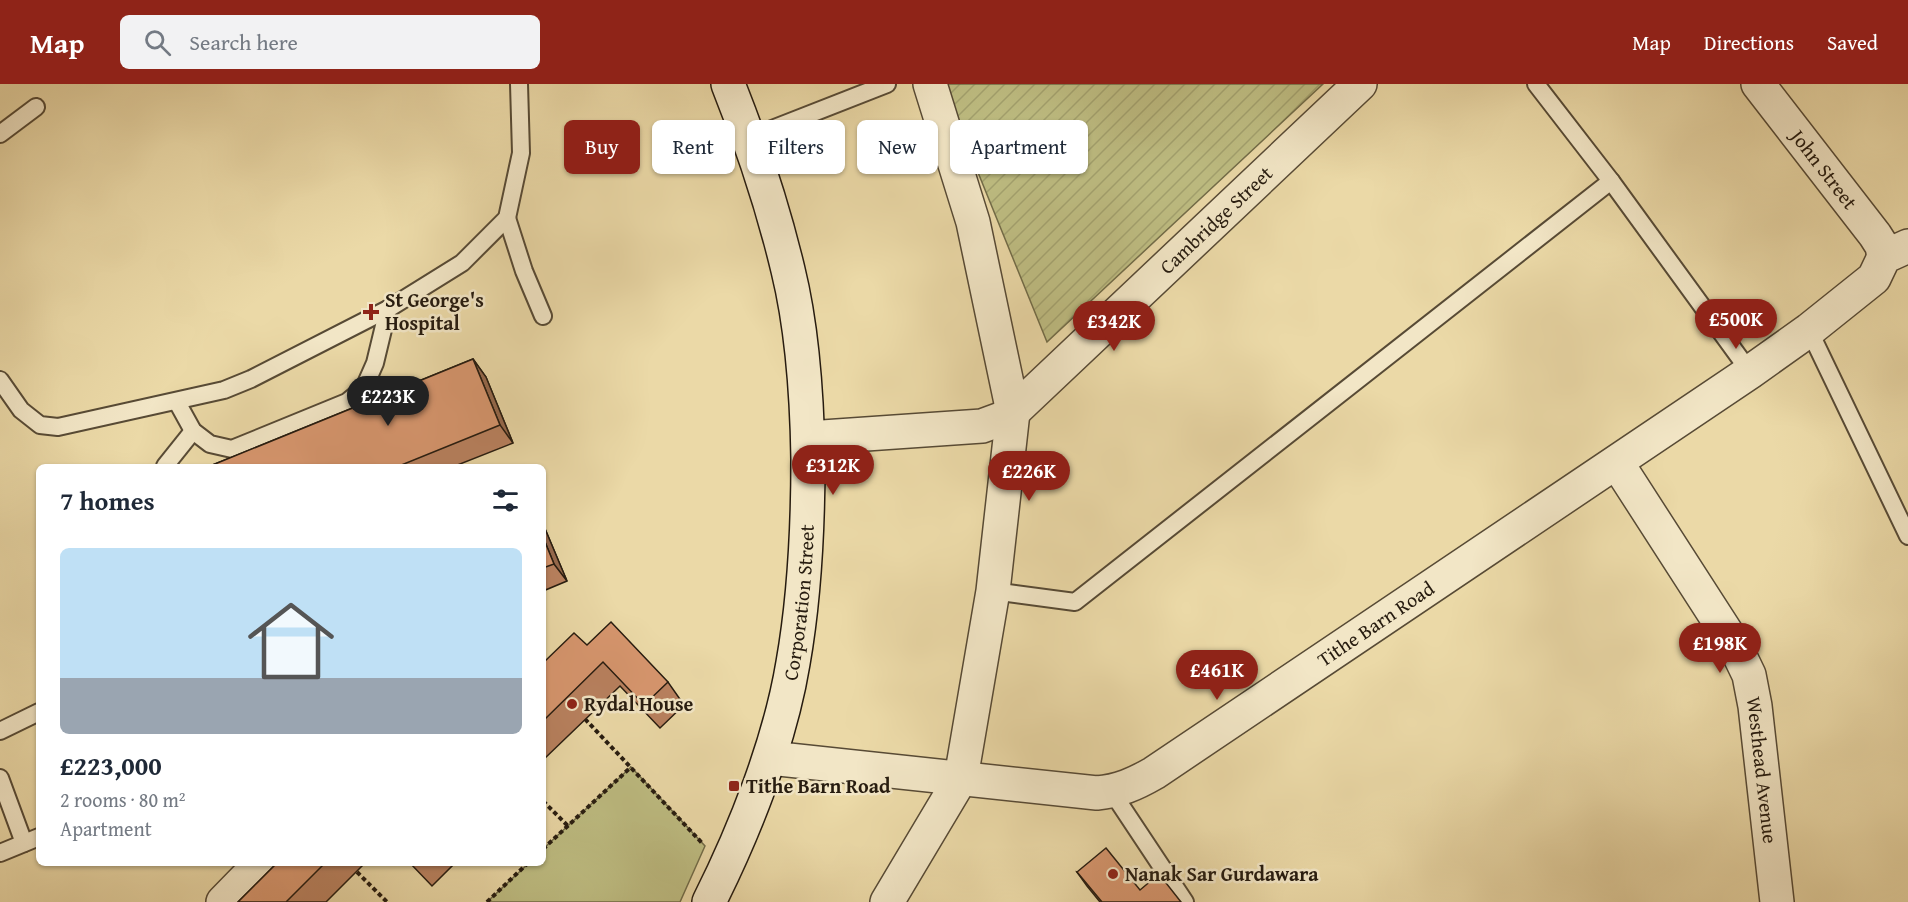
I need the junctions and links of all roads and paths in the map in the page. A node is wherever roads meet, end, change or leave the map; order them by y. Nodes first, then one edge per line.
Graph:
1 (519, 84) edge
2 (728, 84) edge
3 (887, 84) edge
4 (930, 84) edge
5 (1360, 84) edge
6 (1536, 84) edge
7 (1758, 84) edge
8 (36, 107) dead end
9 (795, 120) edge
10 (747, 133) edge
11 (0, 134) edge
12 (760, 174) edge
13 (1611, 181) junction
14 (507, 218) junction
15 (1896, 251) edge
16 (388, 309) junction
17 (543, 316) dead end
18 (1809, 330) junction
19 (1750, 372) junction
20 (0, 380) edge
21 (177, 402) junction
22 (1013, 412) junction
23 (193, 431) junction
24 (808, 438) junction
25 (1617, 463) junction
26 (167, 464) edge
27 (1908, 536) edge
28 (993, 591) junction
29 (36, 713) edge
30 (585, 719) dead end
31 (0, 731) edge
32 (770, 758) junction
33 (631, 767) junction
34 (0, 778) edge
35 (961, 778) junction
36 (1112, 792) junction
37 (546, 804) edge
38 (568, 826) junction
39 (31, 840) edge
40 (546, 846) edge
41 (0, 853) edge
42 (730, 856) junction
43 (258, 866) edge
44 (525, 866) edge
45 (357, 872) dead end
46 (223, 902) edge
47 (387, 902) edge
48 (487, 902) edge
49 (709, 902) edge
50 (887, 902) edge
51 (1185, 902) edge
52 (1777, 902) edge

1 - 14 lane
2 - 10 street, Corporation Street
3 - 9 lane
4 - 22 street
5 - 22 street, Cambridge Street
6 - 13 lane
7 - 15 street, John Street
8 - 11 lane
12 - 24 street, Corporation Street
13 - 19 lane
13 - 28 lane
14 - 16 lane
14 - 17 lane
15 - 18 street, Tithe Barn Road
16 - 21 lane
16 - 23 lane
18 - 19 street, Tithe Barn Road
18 - 27 lane
19 - 25 street, Tithe Barn Road
20 - 21 lane
21 - 23 lane
22 - 24 street, Cambridge Street
22 - 28 street
23 - 26 lane
24 - 32 street, Corporation Street
25 - 36 street, Tithe Barn Road
25 - 52 street, Westhead Avenue
28 - 35 street
29 - 31 lane
30 - 33 path
32 - 35 street, Tithe Barn Road
32 - 42 street, Corporation Street
33 - 38 path
33 - 42 path
34 - 39 lane
35 - 36 street, Tithe Barn Road
35 - 50 street
36 - 51 lane
37 - 38 path
38 - 40 path
39 - 41 lane
42 - 49 street, Corporation Street
43 - 46 street
44 - 48 path
45 - 47 path

